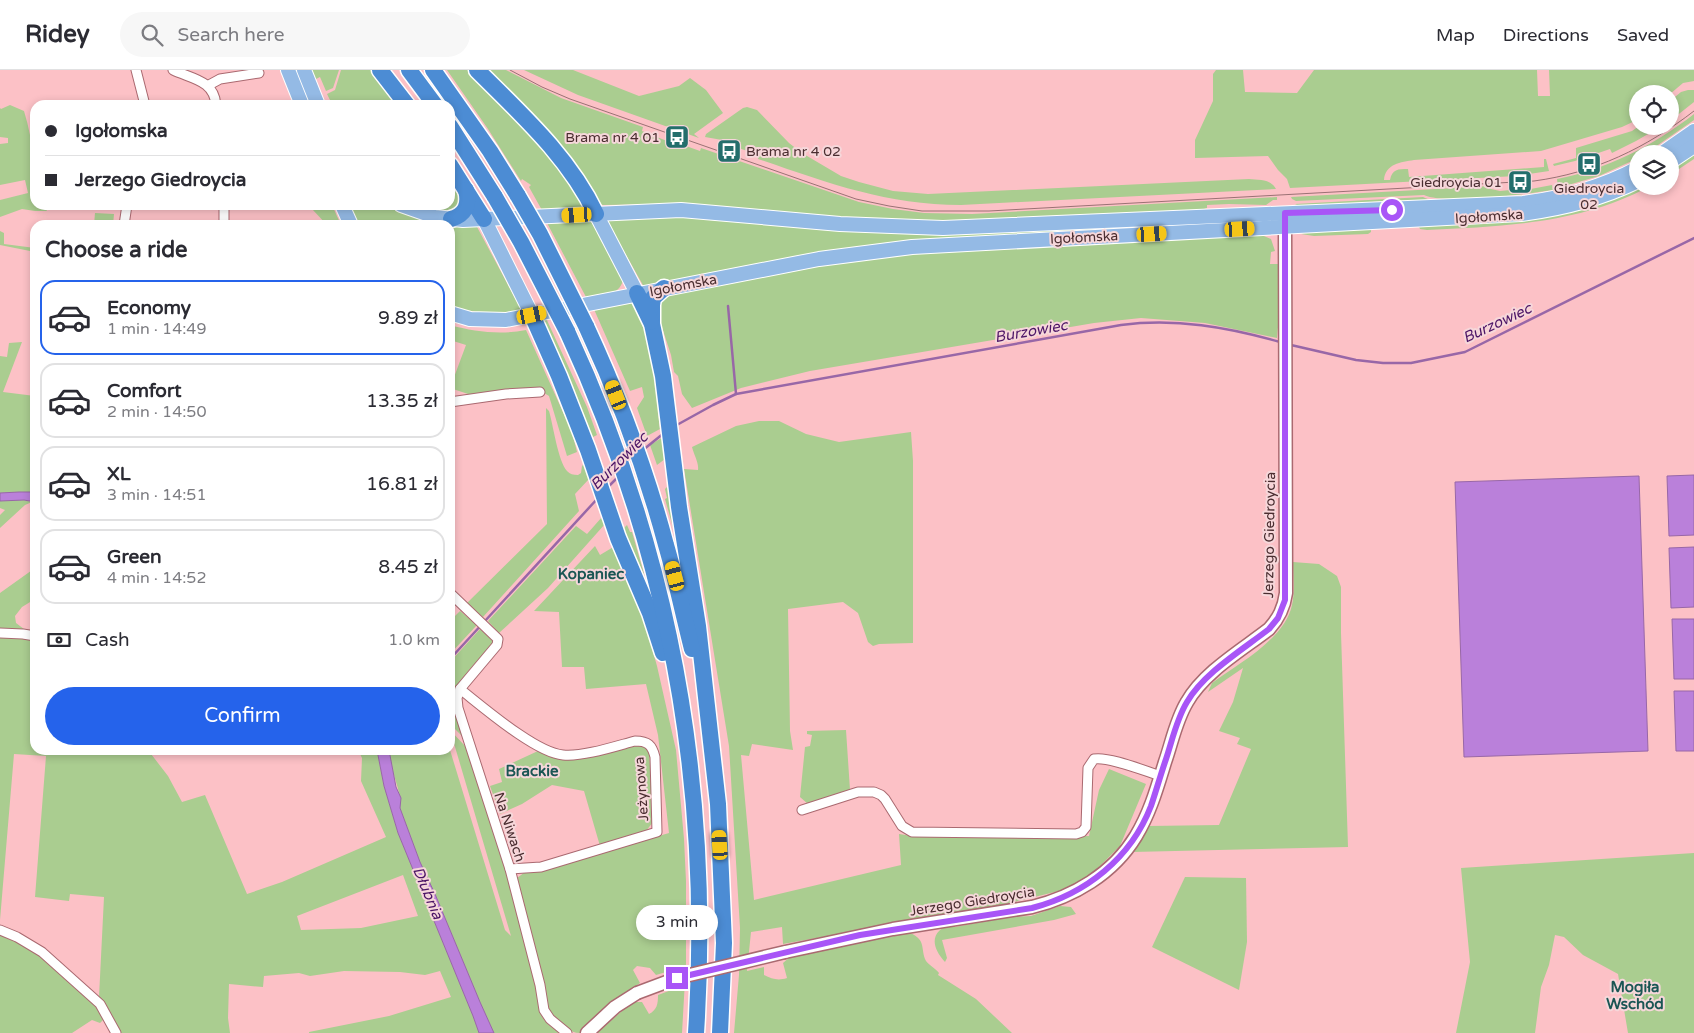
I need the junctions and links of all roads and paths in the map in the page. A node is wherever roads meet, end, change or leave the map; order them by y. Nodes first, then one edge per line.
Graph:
1 (136, 70) edge
2 (173, 70) edge
3 (288, 70) edge
4 (304, 70) edge
5 (380, 70) edge
6 (408, 70) edge
7 (433, 70) edge
8 (478, 70) edge
9 (259, 73) dead end
10 (209, 85) junction
11 (144, 100) edge
12 (215, 100) edge
13 (300, 100) edge
14 (316, 100) edge
15 (403, 100) edge
16 (431, 100) edge
17 (454, 100) edge
18 (455, 101) edge
19 (1694, 131) edge
20 (455, 134) edge
21 (1674, 145) edge
22 (1694, 146) edge
23 (1679, 156) edge
24 (1629, 172) edge
25 (455, 173) edge
26 (1629, 185) edge
27 (466, 190) junction
28 (414, 210) edge
29 (596, 214) junction
30 (451, 219) junction
31 (484, 219) junction
32 (1285, 220) junction
33 (664, 288) junction
34 (637, 293) junction
35 (455, 314) edge
36 (532, 315) junction
37 (652, 324) junction
38 (540, 392) dead end
39 (455, 401) edge
40 (455, 598) edge
41 (0, 634) edge
42 (30, 635) edge
43 (460, 689) junction
44 (680, 698) junction
45 (706, 702) junction
46 (1161, 776) junction
47 (802, 810) dead end
48 (510, 869) junction
49 (0, 930) edge
50 (116, 1033) edge
51 (567, 1033) edge
52 (588, 1033) edge
53 (696, 1033) edge
54 (720, 1033) edge

1 - 11 street
2 - 10 street
3 - 13 main road
4 - 14 main road
5 - 15 highway
6 - 16 highway
7 - 17 highway, bridge
8 - 29 highway
9 - 10 street
10 - 12 street
18 - 45 highway, bridge
19 - 21 main road
20 - 44 highway, bridge
22 - 23 main road
24 - 32 main road, Igołomska
25 - 27 highway
26 - 32 main road, Igołomska
27 - 30 highway
27 - 31 highway
28 - 30 main road, Igołomska
29 - 31 main road, Igołomska
29 - 32 main road, Igołomska
29 - 34 main road
30 - 31 main road, Igołomska
31 - 36 main road
32 - 33 main road, Igołomska
32 - 46 street, Jerzego Giedroycia
33 - 34 main road, Igołomska
33 - 37 highway
34 - 36 main road, Igołomska
34 - 37 highway
35 - 36 main road, Igołomska
36 - 44 highway
37 - 45 highway
38 - 39 street
40 - 43 street
41 - 42 street
43 - 48 street, Na Niwach
43 - 48 street, Jeżynowa
44 - 53 highway
45 - 54 highway
46 - 47 street
46 - 52 street, Jerzego Giedroycia, bridge
48 - 51 street, Na Niwach
49 - 50 street

